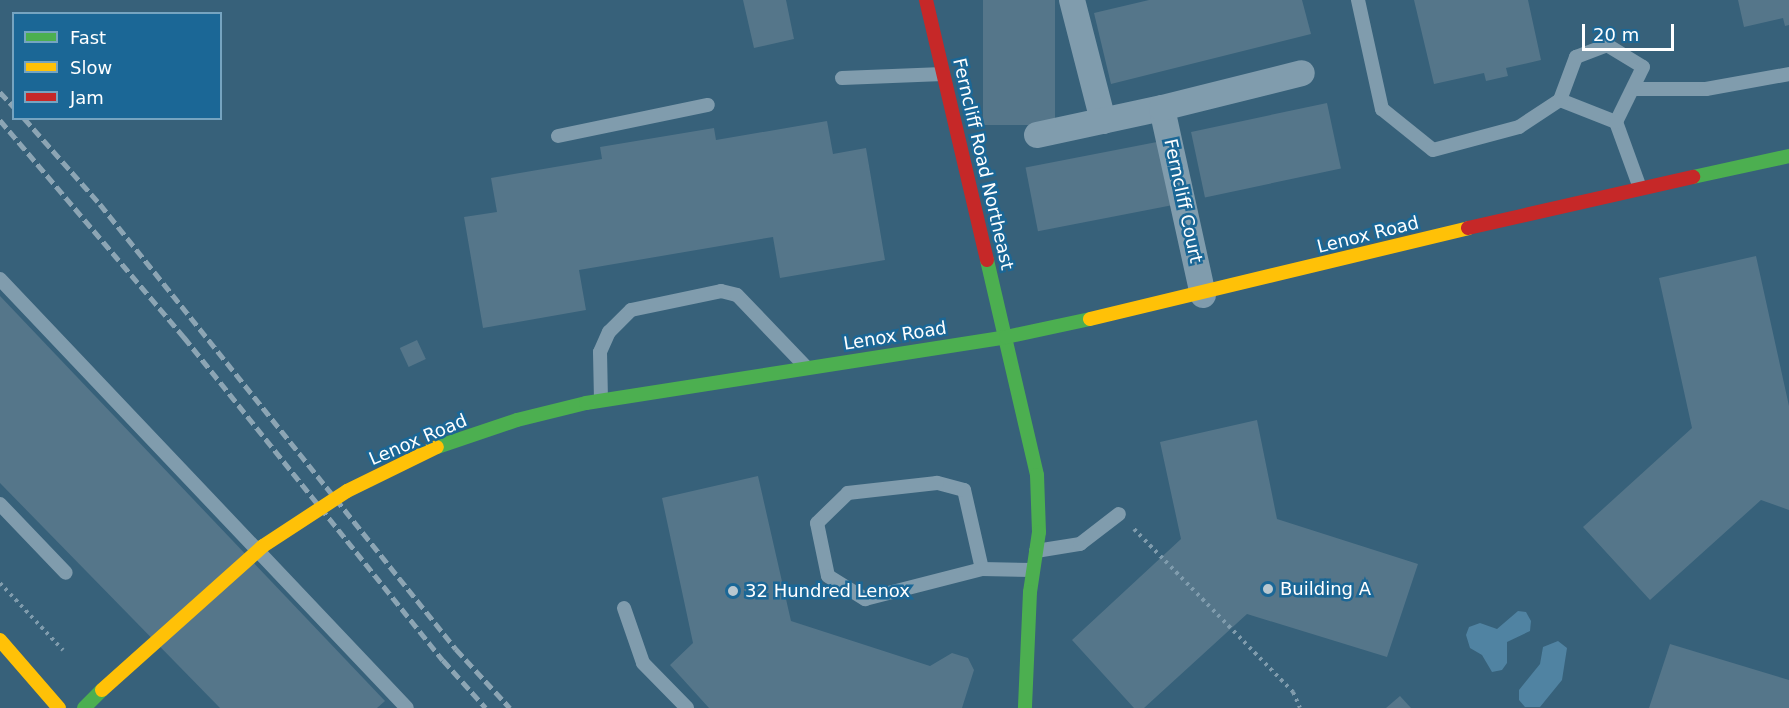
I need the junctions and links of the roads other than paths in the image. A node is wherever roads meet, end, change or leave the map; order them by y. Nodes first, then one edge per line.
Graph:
1 (926, 0) edge
2 (1072, 0) edge
3 (1358, 0) edge
4 (1302, 73) dead end
5 (943, 74) junction
6 (1789, 74) edge
7 (842, 78) dead end
8 (1635, 89) junction
9 (1560, 100) junction
10 (708, 105) dead end
11 (1162, 108) junction
12 (1103, 121) junction
13 (1616, 122) junction
14 (1036, 135) dead end
15 (558, 136) dead end
16 (1789, 156) edge
17 (1640, 188) junction
18 (0, 279) edge
19 (1203, 295) junction
20 (1006, 337) junction
21 (806, 368) junction
22 (601, 400) junction
23 (0, 504) edge
24 (1119, 514) road end
25 (1036, 550) junction
26 (982, 569) junction
27 (1033, 570) junction
28 (66, 573) dead end
29 (624, 608) dead end
30 (0, 640) edge
31 (59, 708) edge
32 (84, 708) edge
33 (407, 708) edge
34 (687, 708) edge
35 (1025, 708) edge

1 - 5 street, Ferncliff Road Northeast
2 - 12 street
3 - 9 lane
4 - 11 street
5 - 7 lane
5 - 20 street, Ferncliff Road Northeast
6 - 8 lane
8 - 9 lane
8 - 13 lane
9 - 13 lane
10 - 15 lane
11 - 12 street
11 - 19 street, Ferncliff Court
12 - 14 street
13 - 17 lane
16 - 17 street, Lenox Road
17 - 19 street, Lenox Road
18 - 33 lane
19 - 20 street, Lenox Road
20 - 21 street, Lenox Road
20 - 25 street, Ferncliff Road Northeast
21 - 22 street, Lenox Road
21 - 22 lane
22 - 32 street, Lenox Road, bridge
23 - 28 lane
24 - 25 lane
25 - 27 street, Ferncliff Road Northeast
26 - 26 lane
26 - 27 lane
27 - 35 street, Ferncliff Road Northeast
29 - 34 lane
30 - 31 street

